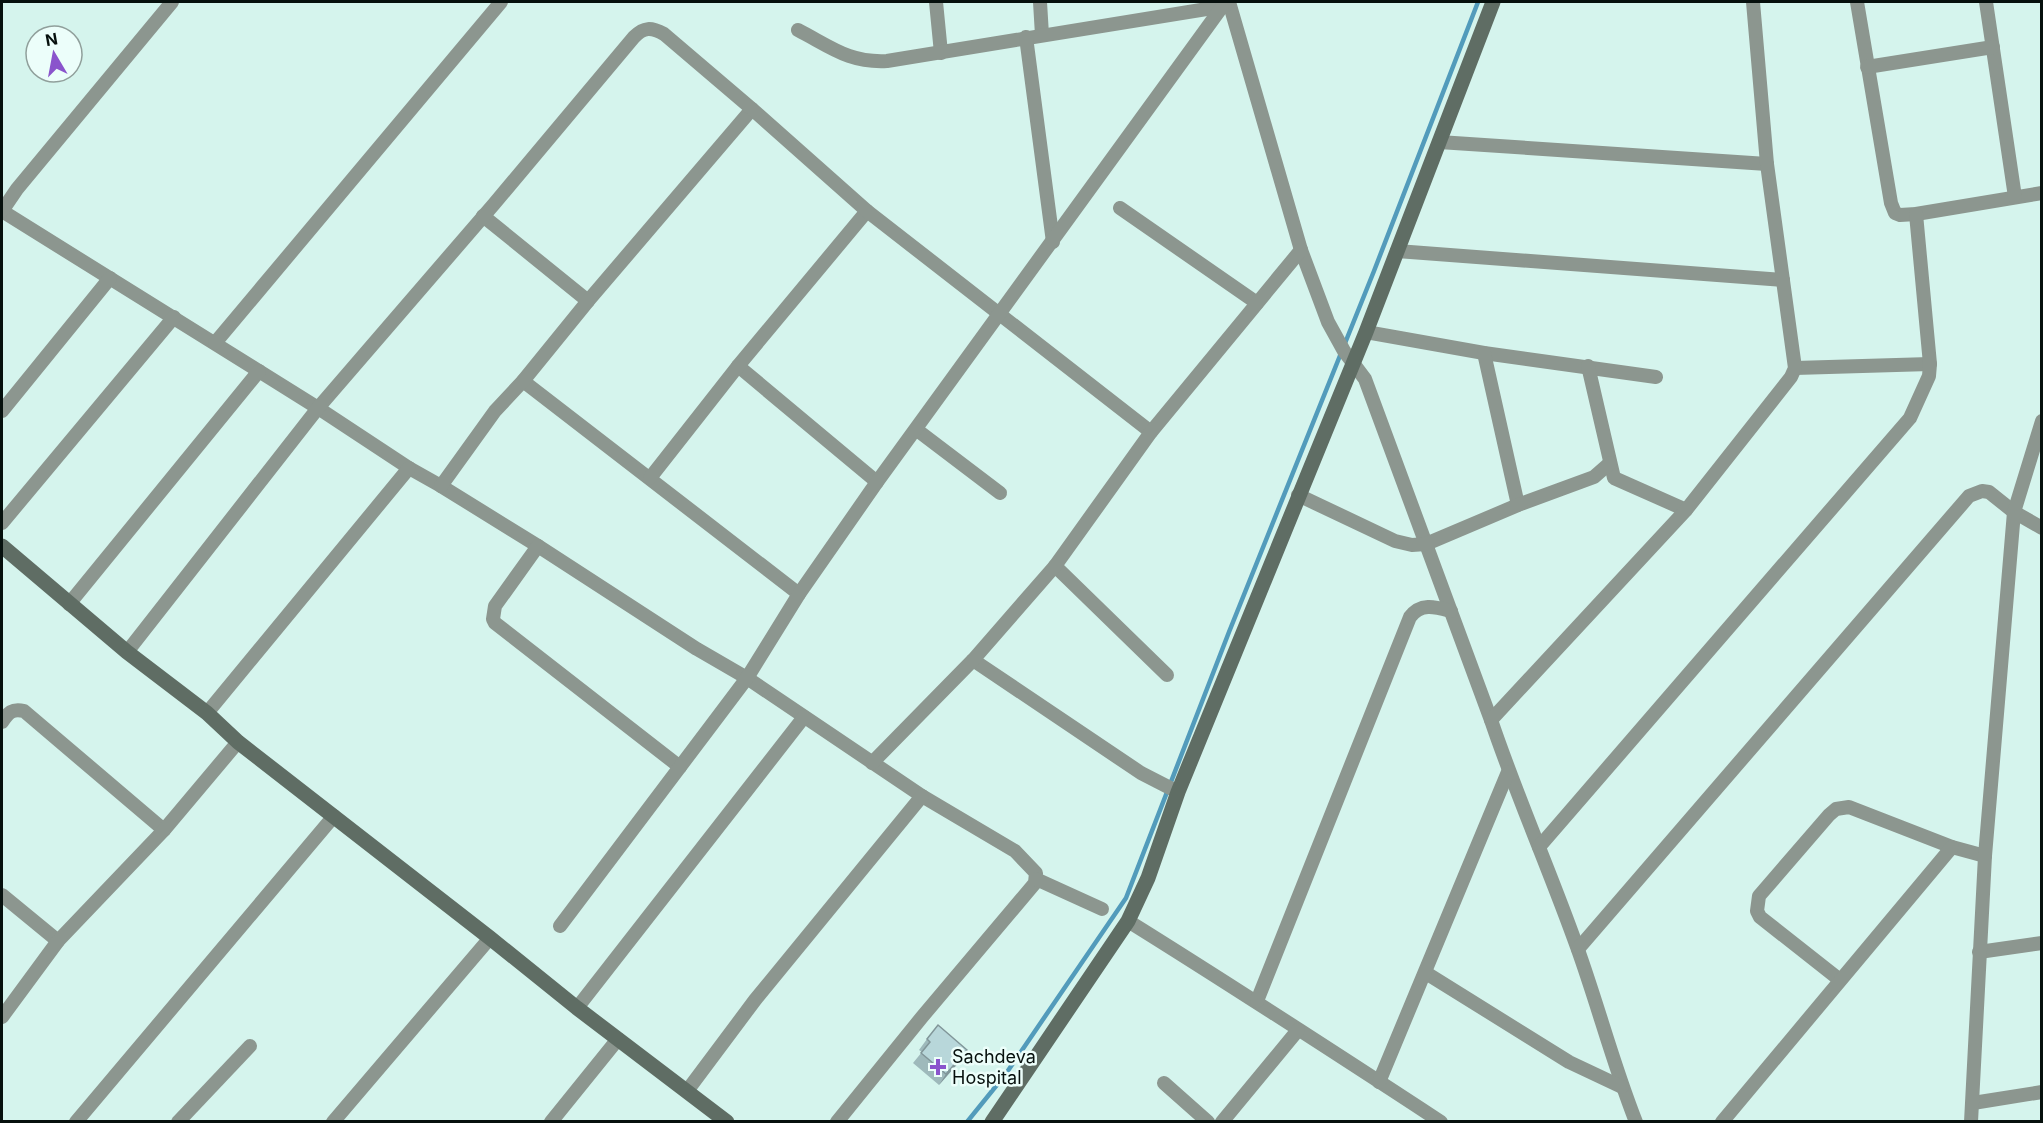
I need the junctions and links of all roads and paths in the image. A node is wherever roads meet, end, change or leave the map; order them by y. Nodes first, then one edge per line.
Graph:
1 (172, 2) edge
2 (501, 2) edge
3 (936, 2) edge
4 (1040, 2) edge
5 (1493, 2) edge
6 (1753, 2) edge
7 (1857, 2) edge
8 (1986, 2) edge
9 (1227, 5) edge
10 (798, 30) dead end
11 (1042, 35) junction
12 (1026, 37) junction
13 (1993, 46) junction
14 (941, 53) junction
15 (1867, 67) junction
16 (752, 109) junction
17 (1439, 142) junction
18 (1767, 164) junction
19 (2042, 193) edge
20 (2015, 197) junction
21 (1120, 208) dead end
22 (2, 211) edge
23 (867, 211) junction
24 (1917, 214) junction
25 (483, 216) junction
26 (1053, 242) junction
27 (1301, 250) junction
28 (1397, 251) junction
29 (110, 278) junction
30 (1783, 280) junction
31 (588, 302) junction
32 (1257, 303) junction
33 (1000, 316) junction
34 (174, 317) junction
35 (1366, 332) junction
36 (215, 343) junction
37 (1484, 353) junction
38 (1349, 356) junction
39 (1930, 364) junction
40 (738, 366) junction
41 (1588, 366) junction
42 (1795, 368) junction
43 (259, 371) junction
44 (1656, 377) dead end
45 (523, 381) junction
46 (318, 408) junction
47 (2, 411) edge
48 (2042, 421) edge
49 (917, 430) junction
50 (1151, 432) junction
51 (1610, 463) junction
52 (409, 468) junction
53 (650, 478) junction
54 (878, 482) junction
55 (441, 486) junction
56 (1000, 493) dead end
57 (1298, 495) junction
58 (1518, 505) junction
59 (1686, 510) junction
60 (2014, 512) junction
61 (2, 523) edge
62 (2042, 528) edge
63 (1426, 544) junction
64 (2, 546) edge
65 (538, 546) junction
66 (1055, 566) junction
67 (799, 594) junction
68 (69, 604) junction
69 (1451, 611) junction
70 (127, 652) junction
71 (973, 660) junction
72 (1167, 675) dead end
73 (747, 678) junction
74 (207, 713) junction
75 (804, 717) junction
76 (1491, 720) junction
77 (2, 722) edge
78 (238, 742) junction
79 (872, 763) junction
80 (680, 767) junction
81 (1508, 772) junction
82 (1174, 790) junction
83 (922, 796) junction
84 (334, 816) junction
85 (164, 830) junction
86 (1539, 847) junction
87 (1952, 847) junction
88 (1985, 856) junction
89 (1036, 879) junction
90 (2, 895) edge
91 (1102, 909) dead end
92 (1128, 921) junction
93 (560, 926) dead end
94 (490, 938) junction
95 (58, 941) junction
96 (2042, 943) edge
97 (1578, 949) junction
98 (1979, 952) junction
99 (1426, 973) junction
100 (1840, 980) junction
101 (1257, 1001) junction
102 (577, 1008) junction
103 (2, 1017) edge
104 (1298, 1030) junction
105 (618, 1039) junction
106 (250, 1046) dead end
107 (1379, 1082) junction
108 (1164, 1083) dead end
109 (1622, 1087) junction
110 (687, 1091) junction
111 (2042, 1092) edge
112 (1973, 1103) junction
113 (76, 1122) edge
114 (178, 1122) edge
115 (333, 1122) edge
116 (551, 1122) edge
117 (727, 1122) edge
118 (837, 1122) edge
119 (992, 1122) edge
120 (1208, 1122) edge
121 (1222, 1122) edge
122 (1441, 1122) edge
123 (1636, 1122) edge
124 (1722, 1122) edge
125 (1971, 1122) edge

1 - 22 street
2 - 36 street
3 - 14 street
4 - 11 street
5 - 17 street
6 - 18 street
7 - 15 street
8 - 13 street
9 - 11 street
9 - 26 street
9 - 27 street
10 - 14 street
11 - 12 street
12 - 14 street
12 - 26 street
13 - 15 street
13 - 20 street
15 - 24 street
16 - 23 street
16 - 25 street
16 - 31 street
17 - 18 street
17 - 28 street
18 - 30 street
19 - 20 street
20 - 24 street
21 - 32 street
22 - 29 street
23 - 33 street
23 - 40 street
24 - 39 street
25 - 31 street
25 - 46 street
26 - 33 street
27 - 32 street
27 - 38 street
28 - 30 street
28 - 35 street
29 - 34 street
29 - 47 street
30 - 42 street
31 - 45 street
32 - 50 street
33 - 49 street
33 - 50 street
34 - 36 street
34 - 61 street
35 - 37 street
35 - 38 street
36 - 43 street
37 - 41 street
37 - 58 street
38 - 57 street
38 - 63 street
39 - 42 street
39 - 86 street
40 - 53 street
40 - 54 street
41 - 44 street
41 - 51 street
42 - 59 street
43 - 46 street
43 - 68 street
45 - 53 street
45 - 55 street
46 - 52 street
46 - 70 street
48 - 60 street
49 - 54 street
49 - 56 street
50 - 66 street
51 - 58 street
51 - 59 street
52 - 55 street
52 - 74 street
53 - 67 street
54 - 67 street
55 - 65 street
57 - 63 street
57 - 82 street
58 - 63 street
59 - 76 street
60 - 62 street
60 - 88 street
60 - 97 street
63 - 69 street
64 - 68 street
65 - 73 street
65 - 80 street
66 - 71 street
66 - 72 street
67 - 73 street
68 - 70 street
69 - 76 street
69 - 101 street
70 - 74 street
71 - 79 street
71 - 82 street
73 - 75 street
73 - 80 street
74 - 78 street
75 - 79 street
75 - 102 street
76 - 81 street
77 - 85 street
78 - 84 street
78 - 85 street
79 - 83 street
80 - 93 street
81 - 86 street
81 - 99 street
82 - 92 street
83 - 89 street
83 - 110 street
84 - 94 street
84 - 113 street
85 - 95 street
86 - 97 street
87 - 88 street
87 - 100 street
87 - 100 street
88 - 98 street
89 - 91 street
89 - 118 street
90 - 95 street
92 - 101 street
92 - 119 street
94 - 102 street
94 - 115 street
95 - 103 street
96 - 98 street
97 - 109 street
98 - 112 street
99 - 107 street
99 - 109 street
100 - 124 street
101 - 104 street
102 - 105 street
104 - 107 street
104 - 121 street
105 - 110 street
105 - 116 street
106 - 114 street
107 - 122 street
108 - 120 street
109 - 123 street
110 - 117 street
111 - 112 street
112 - 125 street

